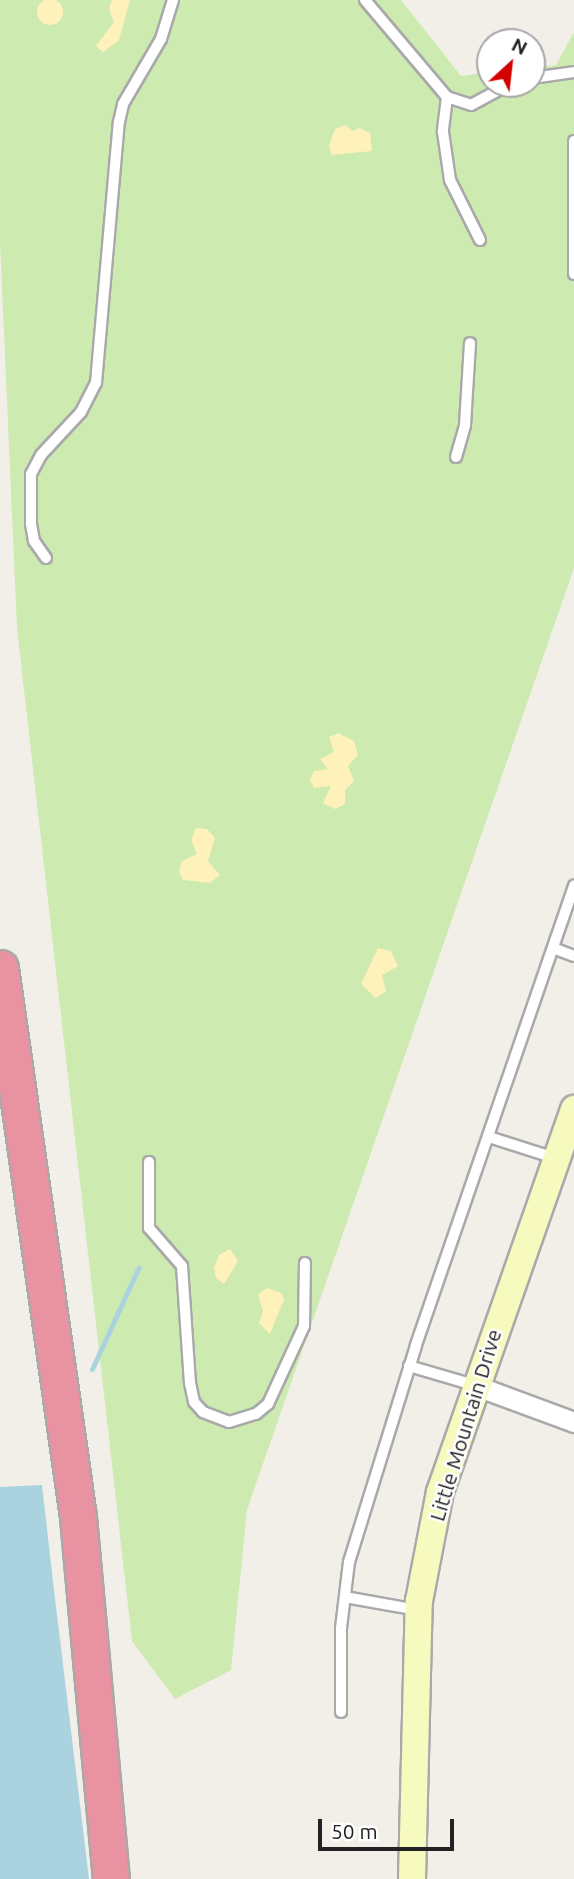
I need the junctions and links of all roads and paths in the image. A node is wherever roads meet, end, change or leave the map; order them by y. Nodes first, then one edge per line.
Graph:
1 (173, 0) edge
2 (365, 0) edge
3 (574, 72) edge
4 (546, 76) edge
5 (447, 97) junction
6 (484, 98) edge
7 (574, 141) edge
8 (480, 240) dead end
9 (574, 274) edge
10 (470, 343) dead end
11 (456, 457) dead end
12 (46, 558) dead end
13 (574, 884) edge
14 (553, 948) junction
15 (574, 956) edge
16 (0, 968) edge
17 (574, 1109) edge
18 (489, 1137) junction
19 (557, 1158) junction
20 (149, 1163) dead end
21 (305, 1263) dead end
22 (409, 1366) junction
23 (474, 1385) junction
24 (574, 1422) edge
25 (345, 1597) junction
26 (418, 1610) junction
27 (341, 1712) dead end
28 (111, 1879) edge
29 (412, 1879) edge

1 - 12 lane
2 - 5 lane
3 - 4 lane
5 - 6 lane
5 - 8 lane
7 - 9 lane
10 - 11 lane
13 - 14 lane
14 - 15 lane
14 - 18 lane
16 - 28 highway
17 - 19 main road, Little Mountain Drive
18 - 19 lane
18 - 22 lane
19 - 23 main road, Little Mountain Drive
20 - 21 lane
22 - 23 lane
22 - 25 lane
23 - 24 street
23 - 26 main road, Little Mountain Drive
25 - 26 lane
25 - 27 lane
26 - 29 main road, Little Mountain Drive

